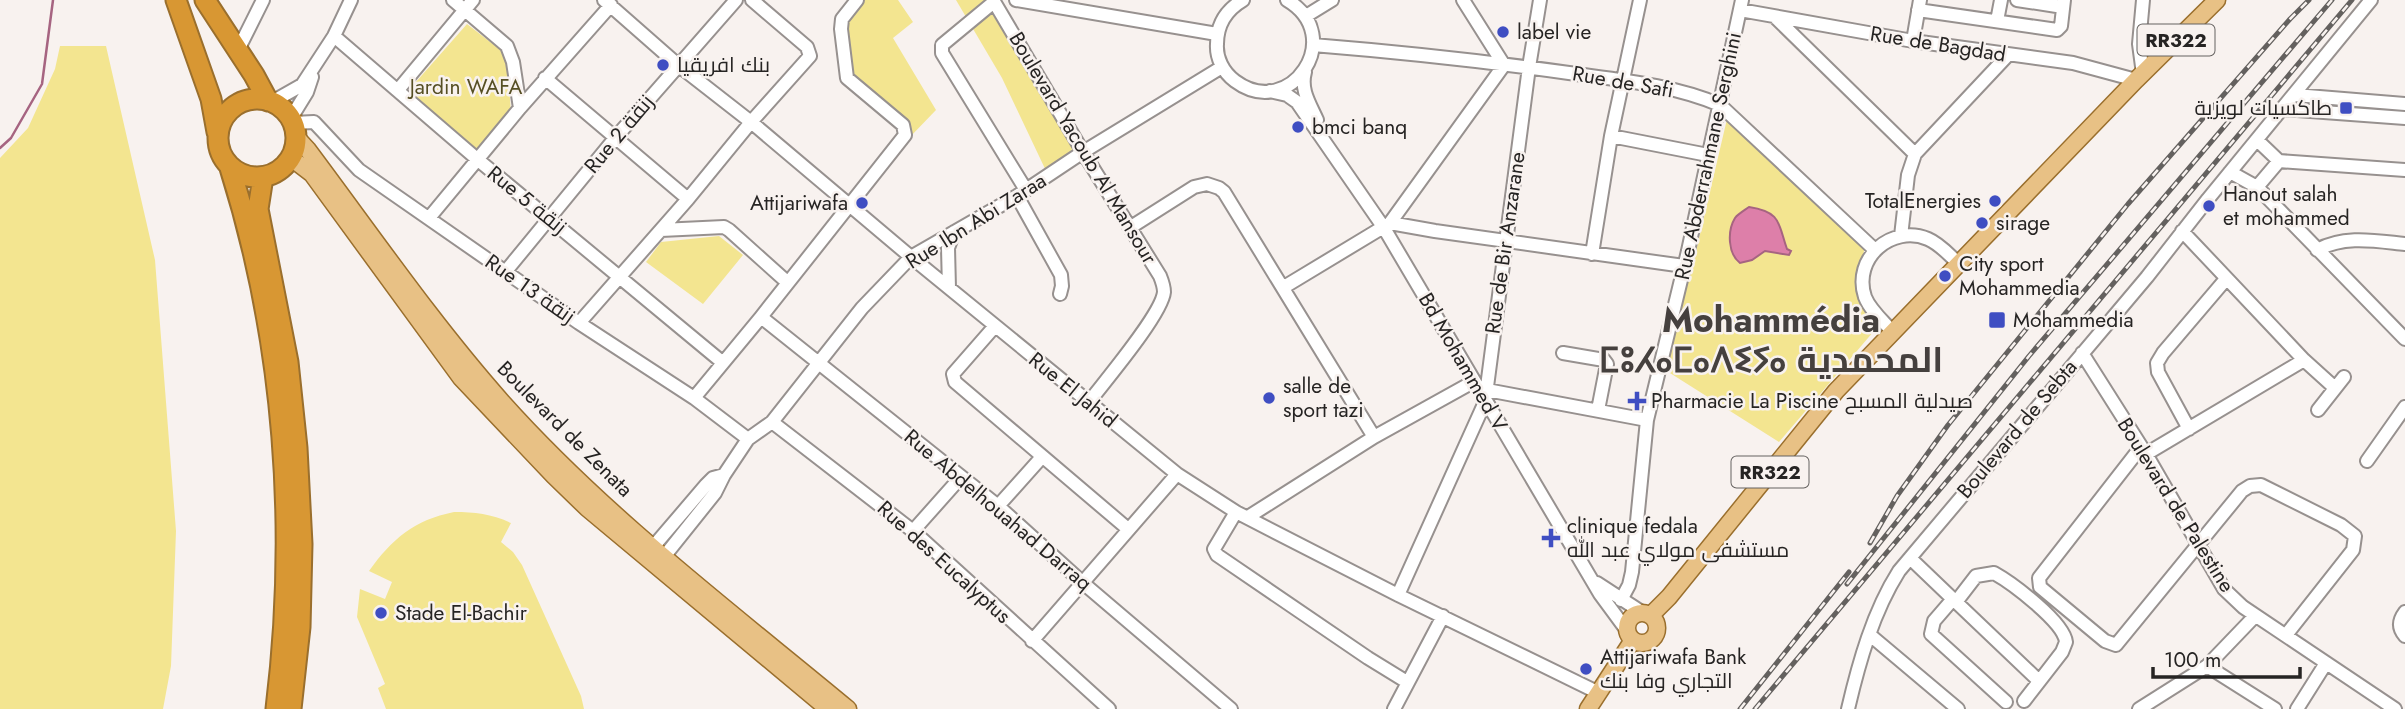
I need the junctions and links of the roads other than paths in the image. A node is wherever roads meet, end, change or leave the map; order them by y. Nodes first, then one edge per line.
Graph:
1 (176, 0) edge
2 (205, 0) edge
3 (263, 0) edge
4 (351, 0) edge
5 (453, 0) edge
6 (736, 0) edge
7 (752, 0) edge
8 (857, 0) edge
9 (1016, 0) edge
10 (1243, 0) edge
11 (1287, 0) edge
12 (1332, 0) edge
13 (1463, 0) edge
14 (1540, 0) edge
15 (1640, 0) edge
16 (2001, 0) edge
17 (2017, 0) edge
18 (2143, 0) edge
19 (2217, 0) edge
20 (2371, 0) edge
21 (993, 1) edge
22 (608, 3) edge
23 (2063, 4) edge
24 (469, 5) edge
25 (1229, 5) edge
26 (1741, 5) edge
27 (1919, 5) edge
28 (1306, 16) junction
29 (1775, 17) junction
30 (1997, 21) junction
31 (1217, 33) junction
32 (334, 36) junction
33 (1913, 41) junction
34 (1314, 45) junction
35 (238, 50) junction
36 (2008, 55) junction
37 (678, 65) junction
38 (1504, 65) junction
39 (316, 67) junction
40 (1222, 67) junction
41 (1529, 67) junction
42 (1305, 71) junction
43 (2140, 77) junction
44 (545, 78) junction
45 (1622, 80) junction
46 (398, 90) junction
47 (1270, 91) junction
48 (2295, 95) junction
49 (270, 102) junction
50 (2405, 104) edge
51 (1720, 105) junction
52 (520, 108) junction
53 (2283, 109) junction
54 (2405, 118) edge
55 (751, 122) junction
56 (293, 126) junction
57 (1611, 136) junction
58 (616, 137) junction
59 (217, 139) junction
60 (2257, 140) junction
61 (1329, 146) junction
62 (1083, 152) junction
63 (1915, 154) junction
64 (1708, 155) junction
65 (291, 158) junction
66 (477, 159) junction
67 (2279, 161) junction
68 (230, 168) junction
69 (2405, 170) edge
70 (2230, 172) junction
71 (263, 177) junction
72 (2257, 187) junction
73 (1021, 193) junction
74 (688, 200) junction
75 (849, 205) junction
76 (429, 218) junction
77 (550, 219) junction
78 (1387, 225) junction
79 (1131, 227) junction
80 (661, 230) junction
81 (2182, 231) junction
82 (954, 232) junction
83 (1900, 236) junction
84 (1505, 240) junction
85 (2405, 244) edge
86 (1875, 250) junction
87 (2317, 250) junction
88 (1592, 254) junction
89 (911, 257) junction
90 (1958, 263) junction
91 (1684, 266) junction
92 (506, 271) junction
93 (620, 277) junction
94 (2226, 279) junction
95 (787, 282) junction
96 (1284, 286) junction
97 (949, 288) junction
98 (1059, 294) dead end
99 (761, 317) junction
100 (579, 323) junction
101 (995, 326) junction
102 (1892, 331) junction
103 (2405, 339) edge
104 (1563, 353) dead end
105 (2082, 353) junction
106 (2304, 360) junction
107 (722, 362) junction
108 (818, 362) junction
109 (2344, 377) dead end
110 (1473, 382) junction
111 (2335, 388) junction
112 (1486, 396) junction
113 (694, 398) junction
114 (1089, 402) junction
115 (2405, 408) edge
116 (1598, 410) junction
117 (2318, 410) dead end
118 (1647, 419) junction
119 (772, 422) junction
120 (2189, 429) junction
121 (1374, 437) junction
122 (748, 439) junction
123 (2144, 450) junction
124 (1041, 458) junction
125 (2367, 461) dead end
126 (1177, 474) junction
127 (961, 477) junction
128 (998, 506) junction
129 (1242, 514) junction
130 (621, 528) junction
131 (1128, 529) junction
132 (293, 531) junction
133 (913, 531) junction
134 (2199, 545) junction
135 (655, 557) junction
136 (1910, 558) junction
137 (1594, 580) junction
138 (1083, 583) junction
139 (1398, 595) junction
140 (1620, 600) junction
141 (1954, 600) junction
142 (2405, 612) edge
143 (1647, 614) junction
144 (1443, 615) junction
145 (2255, 616) junction
146 (1870, 635) junction
147 (2286, 635) junction
148 (1631, 636) junction
149 (2405, 636) edge
150 (1032, 641) junction
151 (2326, 663) junction
152 (2207, 666) junction
153 (2039, 681) junction
154 (1407, 682) junction
155 (1599, 693) junction
156 (2024, 701) dead end
157 (2006, 702) dead end
158 (1215, 704) edge
159 (2378, 704) edge
160 (2147, 708) edge
161 (276, 709) edge
162 (290, 709) edge
163 (828, 709) edge
164 (848, 709) edge
165 (1109, 709) edge
166 (1231, 709) edge
167 (1394, 709) edge
168 (1588, 709) edge
169 (1849, 709) edge
170 (1958, 709) edge
171 (2275, 709) edge
172 (2297, 709) edge
173 (2395, 709) edge

1 - 59 highway
2 - 35 highway
3 - 35 street
4 - 32 street
5 - 24 street
6 - 37 street, Rue 2 زنقة
7 - 55 street
8 - 75 street
9 - 31 street
10 - 25 street
11 - 28 street
12 - 28 street
13 - 38 street
14 - 41 street, Rue de Bir Anzarane
15 - 45 street
16 - 30 street
17 - 23 street
18 - 43 street
19 - 43 main road, RR322
20 - 48 street, Boulevard de Sebta
21 - 62 street, Boulevard Yacoub Al Mansour
21 - 73 street
22 - 37 street, Rue El Jahid
22 - 44 street
23 - 30 street
24 - 46 street
24 - 52 street
25 - 31 street
26 - 29 street, Rue de Bagdad
26 - 51 street, Rue Abderrahmane Serghini
27 - 30 street
27 - 33 street
28 - 34 street
29 - 33 street, Rue de Bagdad
29 - 63 street
31 - 40 street
32 - 39 street
32 - 46 street, Rue 5 زنقة
33 - 36 street, Rue de Bagdad
34 - 38 street, Rue de Safi
34 - 42 street
35 - 49 highway
36 - 43 street, Rue de Bagdad
36 - 63 street
37 - 55 street, Rue El Jahid
37 - 58 street, Rue 2 زنقة
38 - 41 street, Rue de Safi
38 - 78 street
39 - 49 street
39 - 56 street
40 - 47 street, Bd Mohammed V
40 - 62 street, Rue Ibn Abi Zaraa
41 - 45 street, Rue de Safi
41 - 84 street, Rue de Bir Anzarane
42 - 47 street
42 - 61 street, Bd Mohammed V
43 - 90 main road, RR322
44 - 52 street
44 - 58 street
45 - 51 street, Rue de Safi
45 - 57 street
46 - 66 street, Rue 5 زنقة
47 - 61 street, Bd Mohammed V
48 - 50 street
48 - 53 street, Boulevard de Sebta
49 - 56 highway
49 - 59 highway
51 - 64 street, Rue Abderrahmane Serghini
51 - 86 street, Rue de Safi
52 - 66 street
53 - 54 street
53 - 60 street, Boulevard de Sebta
55 - 74 street
55 - 75 street, Rue El Jahid
56 - 65 highway
56 - 76 street, Rue 13 زنقة
56 - 130 main road, Boulevard de Zenata
57 - 64 street
57 - 88 street
58 - 74 street
58 - 77 street, Rue 2 زنقة
59 - 68 highway
60 - 67 street
60 - 70 street, Boulevard de Sebta
61 - 78 street, Bd Mohammed V
62 - 73 street, Rue Ibn Abi Zaraa
62 - 79 street, Boulevard Yacoub Al Mansour
63 - 83 street
64 - 91 street, Rue Abderrahmane Serghini
65 - 71 highway
65 - 130 main road, Boulevard de Zenata
66 - 76 street
66 - 77 street, Rue 5 زنقة
67 - 69 street
67 - 72 street
68 - 71 highway
68 - 132 highway
70 - 72 street
70 - 81 street, Boulevard de Sebta
71 - 132 highway
72 - 87 street
73 - 82 street, Rue Ibn Abi Zaraa
73 - 98 street
74 - 80 street
75 - 89 street, Rue El Jahid
75 - 95 street
76 - 92 street, Rue 13 زنقة
77 - 92 street, Rue 2 زنقة
77 - 93 street, Rue 5 زنقة
78 - 84 street
78 - 96 street
78 - 110 street, Bd Mohammed V
79 - 96 street
79 - 114 street, Boulevard Yacoub Al Mansour
80 - 93 street
80 - 95 street
81 - 94 street
81 - 105 street, Boulevard de Sebta
82 - 89 street, Rue Ibn Abi Zaraa
82 - 97 street
83 - 86 street
83 - 90 street
84 - 88 street
84 - 112 street, Rue de Bir Anzarane
85 - 87 street
86 - 102 street
87 - 103 street
88 - 91 street
89 - 97 street, Rue El Jahid
89 - 108 street, Rue Ibn Abi Zaraa
90 - 102 main road, RR322
91 - 118 street, Rue Abderrahmane Serghini
92 - 100 street, Rue 13 زنقة
93 - 100 street
93 - 107 street, Rue 5 زنقة
94 - 106 street
94 - 120 street
95 - 99 street
96 - 121 street
97 - 101 street, Rue El Jahid
99 - 107 street
99 - 108 street, Rue Abdelhouahad Darraq
100 - 113 street, Rue 13 زنقة
101 - 114 street, Rue El Jahid
101 - 124 street
102 - 143 main road, RR322
104 - 116 street
105 - 123 street, Boulevard de Palestine
105 - 136 street, Boulevard de Sebta
106 - 111 street
106 - 120 street
107 - 113 street
108 - 119 street, Rue Ibn Abi Zaraa
108 - 127 street, Rue Abdelhouahad Darraq
109 - 111 street
110 - 112 street, Bd Mohammed V
110 - 121 street
111 - 117 street
112 - 116 street
112 - 137 street, Bd Mohammed V
112 - 139 street, Rue de Bir Anzarane
113 - 122 street, Rue 13 زنقة
114 - 126 street, Rue El Jahid
115 - 125 street
116 - 118 street
118 - 140 street, Rue Abderrahmane Serghini
119 - 122 street
119 - 133 street, Rue des Eucalyptus
120 - 123 street
121 - 129 street
122 - 135 street
123 - 134 street, Boulevard de Palestine
123 - 134 street
124 - 128 street
124 - 131 street
126 - 129 street, Rue El Jahid
126 - 131 street
127 - 128 street, Rue Abdelhouahad Darraq
127 - 133 street
128 - 138 street, Rue Abdelhouahad Darraq
129 - 139 street, Rue El Jahid
129 - 154 street
130 - 135 main road, Boulevard de Zenata
131 - 138 street
132 - 161 highway
132 - 162 highway
133 - 150 street, Rue des Eucalyptus
134 - 145 street, Boulevard de Palestine
134 - 147 street
135 - 163 main road, Boulevard de Zenata
135 - 164 main road, Boulevard de Zenata
136 - 141 street
136 - 146 street, Boulevard de Sebta
137 - 140 street, Bd Mohammed V
137 - 148 street, Bd Mohammed V
138 - 150 street
138 - 158 street, Rue Abdelhouahad Darraq
139 - 144 street, Rue El Jahid
140 - 143 street, Bd Mohammed V
141 - 153 street
141 - 153 street
141 - 157 street
142 - 149 street
143 - 148 main road, RR322
143 - 148 main road, RR322
144 - 154 street
144 - 155 street, Rue El Jahid
145 - 147 street, Boulevard de Palestine
145 - 152 street
146 - 169 street, Boulevard de Sebta
146 - 170 street
147 - 151 street, Boulevard de Palestine
148 - 155 main road, RR322
150 - 165 street, Rue des Eucalyptus
151 - 159 street, Boulevard de Palestine
151 - 172 street
152 - 160 street
152 - 171 street
153 - 156 street
154 - 167 street
155 - 168 main road, RR322
158 - 166 street, Rue Abdelhouahad Darraq
159 - 173 street, Boulevard de Palestine

